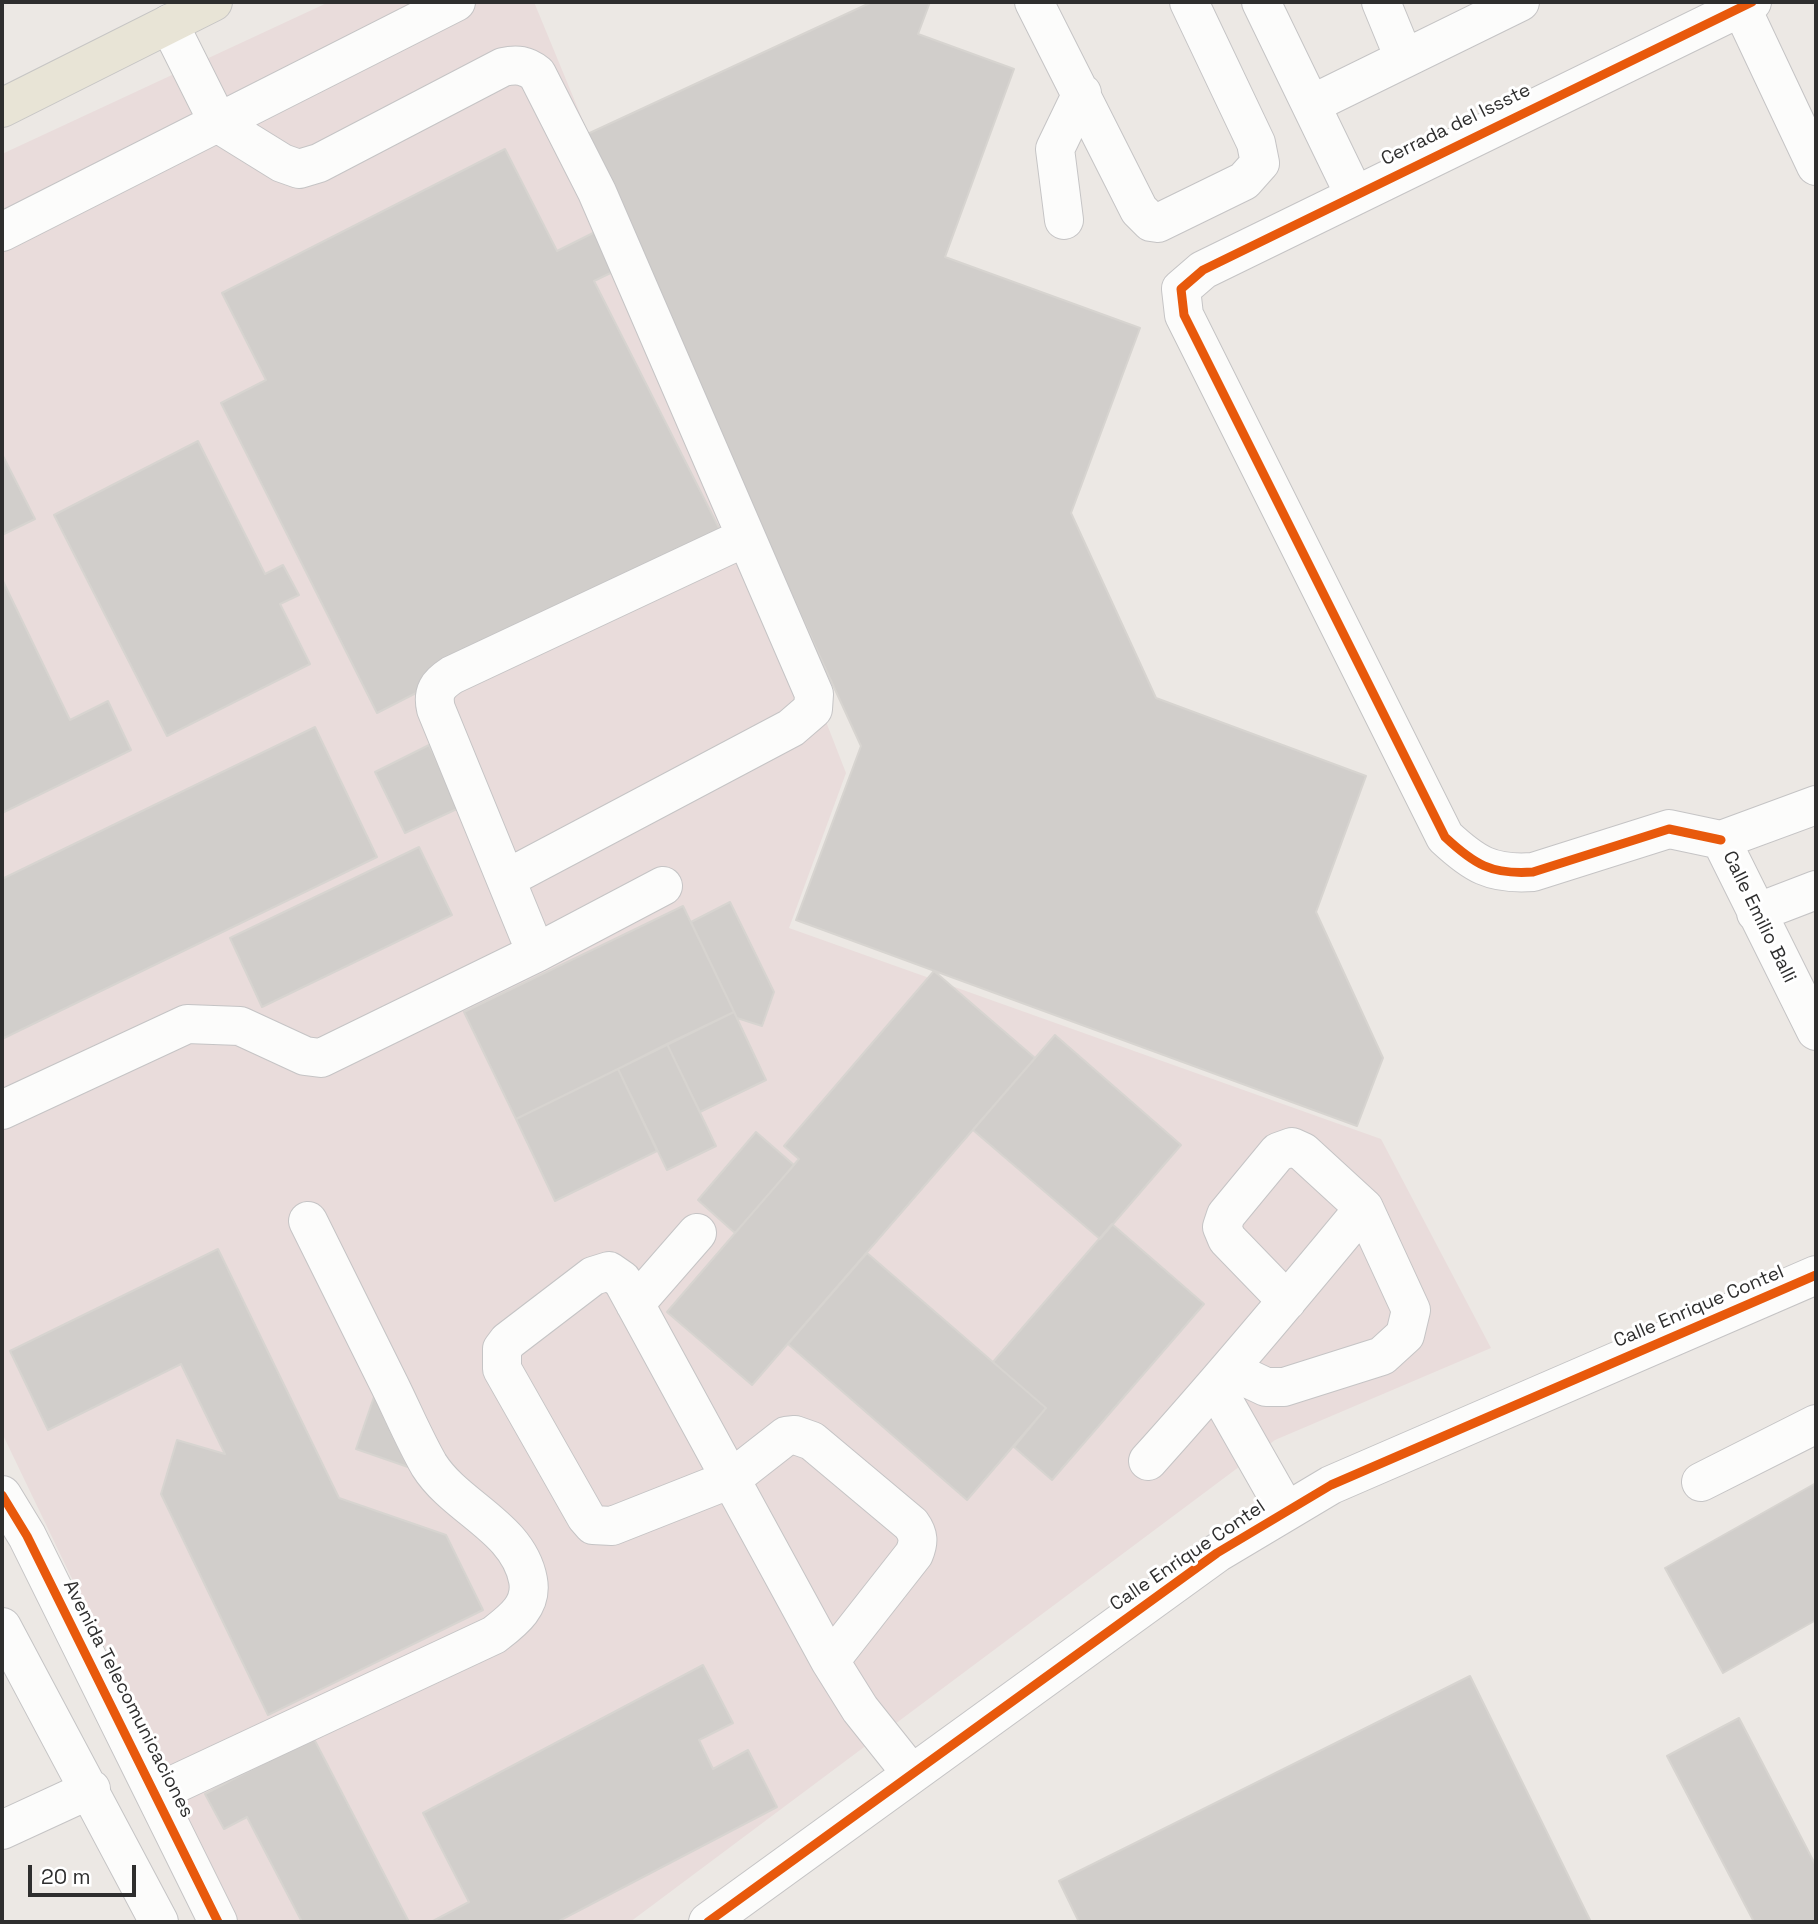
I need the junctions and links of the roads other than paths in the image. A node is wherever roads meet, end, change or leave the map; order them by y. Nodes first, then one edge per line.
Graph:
1 (213, 2) edge
2 (456, 2) edge
3 (1034, 2) edge
4 (1189, 2) edge
5 (1261, 2) edge
6 (1381, 2) edge
7 (1520, 2) edge
8 (1747, 4) edge
9 (169, 24) junction
10 (1404, 58) junction
11 (1082, 93) junction
12 (1312, 104) junction
13 (2, 108) edge
14 (219, 124) junction
15 (1816, 166) edge
16 (1354, 194) junction
17 (1064, 220) dead end
18 (2, 232) edge
19 (746, 537) junction
20 (1816, 805) edge
21 (1721, 839) junction
22 (506, 879) junction
23 (663, 886) dead end
24 (1816, 891) edge
25 (1756, 913) junction
26 (536, 953) junction
27 (1816, 1031) edge
28 (2, 1110) edge
29 (1364, 1208) junction
30 (308, 1222) dead end
31 (697, 1233) dead end
32 (1816, 1275) edge
33 (1287, 1301) junction
34 (635, 1304) junction
35 (1222, 1378) junction
36 (1816, 1424) edge
37 (1148, 1461) dead end
38 (731, 1479) junction
39 (1701, 1482) dead end
40 (2, 1494) edge
41 (1286, 1511) junction
42 (2, 1627) edge
43 (830, 1661) junction
44 (912, 1773) junction
45 (91, 1789) junction
46 (156, 1793) junction
47 (2, 1830) edge
48 (159, 1922) edge
49 (218, 1922) edge
50 (708, 1922) edge

1 - 9 main road
2 - 14 street
3 - 11 street
4 - 11 street
5 - 12 street
6 - 10 street
7 - 10 street
8 - 15 street
8 - 16 street, Cerrada del Issste
9 - 13 main road
9 - 14 street
10 - 12 street
11 - 17 street
12 - 16 street
14 - 18 street
14 - 19 street
16 - 21 street, Cerrada del Issste
19 - 22 street
19 - 22 street
20 - 21 street
21 - 25 street, Calle Emilio Balli
22 - 26 street
23 - 26 street
24 - 25 street
25 - 27 street, Calle Emilio Balli
26 - 28 street
29 - 33 street
29 - 33 street
29 - 35 street
30 - 46 street
31 - 34 street
32 - 41 street, Calle Enrique Contel
33 - 35 street
34 - 38 street
34 - 38 street
35 - 37 street
35 - 41 street
36 - 39 street
38 - 43 street
38 - 43 street
40 - 46 street, Avenida Telecomunicaciones
41 - 44 street, Calle Enrique Contel
42 - 45 street
43 - 44 street
44 - 50 street, Calle Enrique Contel
45 - 47 street
45 - 48 street
46 - 49 street, Avenida Telecomunicaciones

